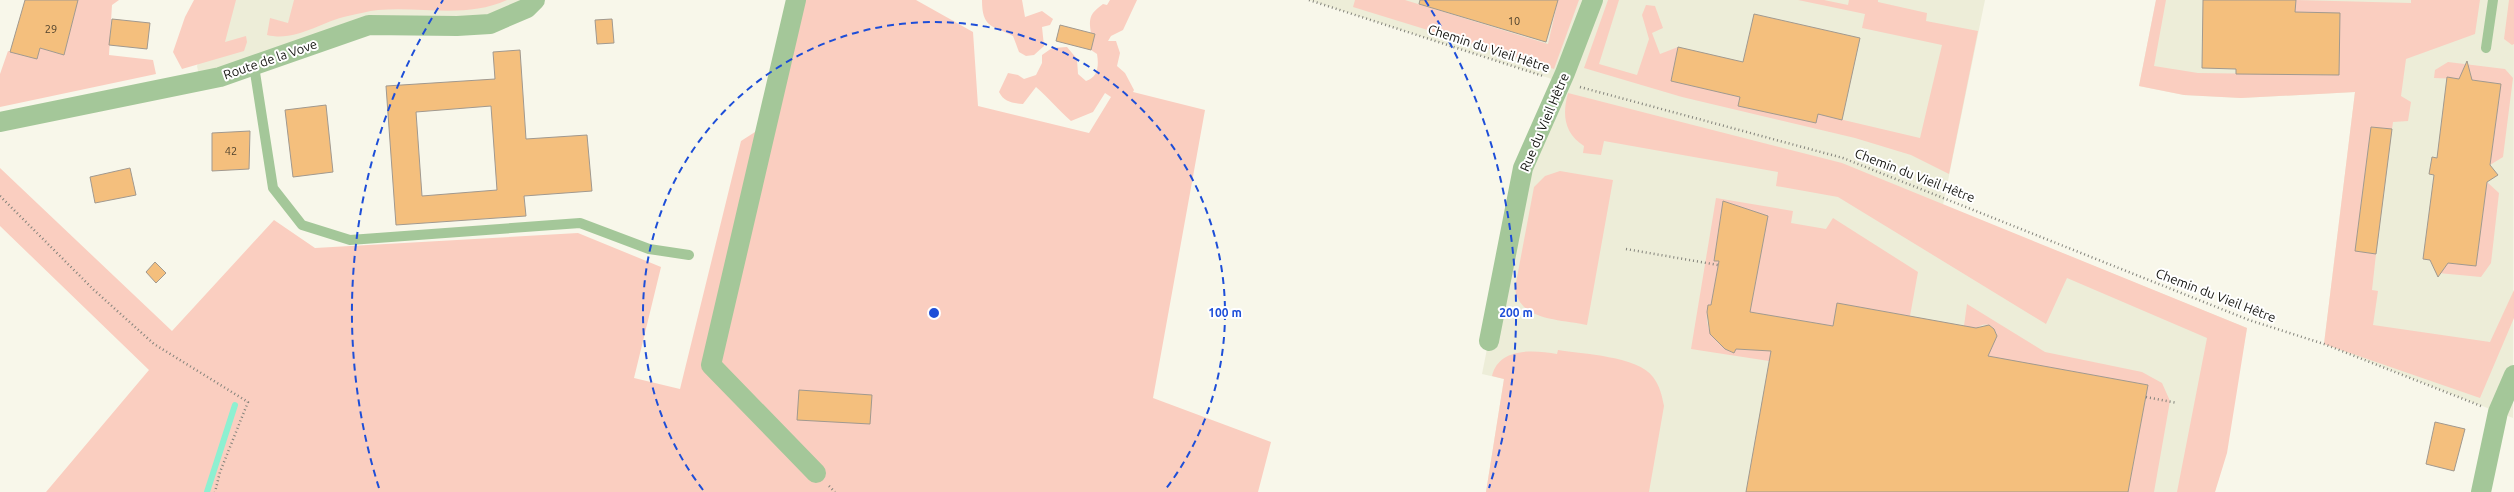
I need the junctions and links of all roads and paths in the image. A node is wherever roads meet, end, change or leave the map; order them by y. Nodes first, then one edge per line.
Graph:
1 (535, 0) edge
2 (796, 0) edge
3 (1309, 0) edge
4 (1593, 0) edge
5 (2493, 0) edge
6 (2486, 48) dead end
7 (254, 66) junction
8 (1561, 82) junction
9 (0, 122) edge
10 (0, 196) edge
11 (1626, 249) dead end
12 (689, 255) dead end
13 (1718, 265) dead end
14 (1489, 341) dead end
15 (2514, 375) edge
16 (2146, 397) dead end
17 (2177, 403) dead end
18 (2498, 412) junction
19 (816, 473) dead end
20 (215, 492) edge
21 (2481, 492) edge

1 - 7 street, Route de la Vove
2 - 19 street
3 - 8 path, Chemin du Vieil Hêtre
4 - 8 street, Rue du Vieil Hêtre
5 - 6 lane
7 - 9 street, Route de la Vove
7 - 12 lane
8 - 14 street, Rue du Vieil Hêtre
8 - 18 path, Chemin du Vieil Hêtre
10 - 20 path
11 - 13 path
15 - 18 street
16 - 17 path
18 - 21 street

